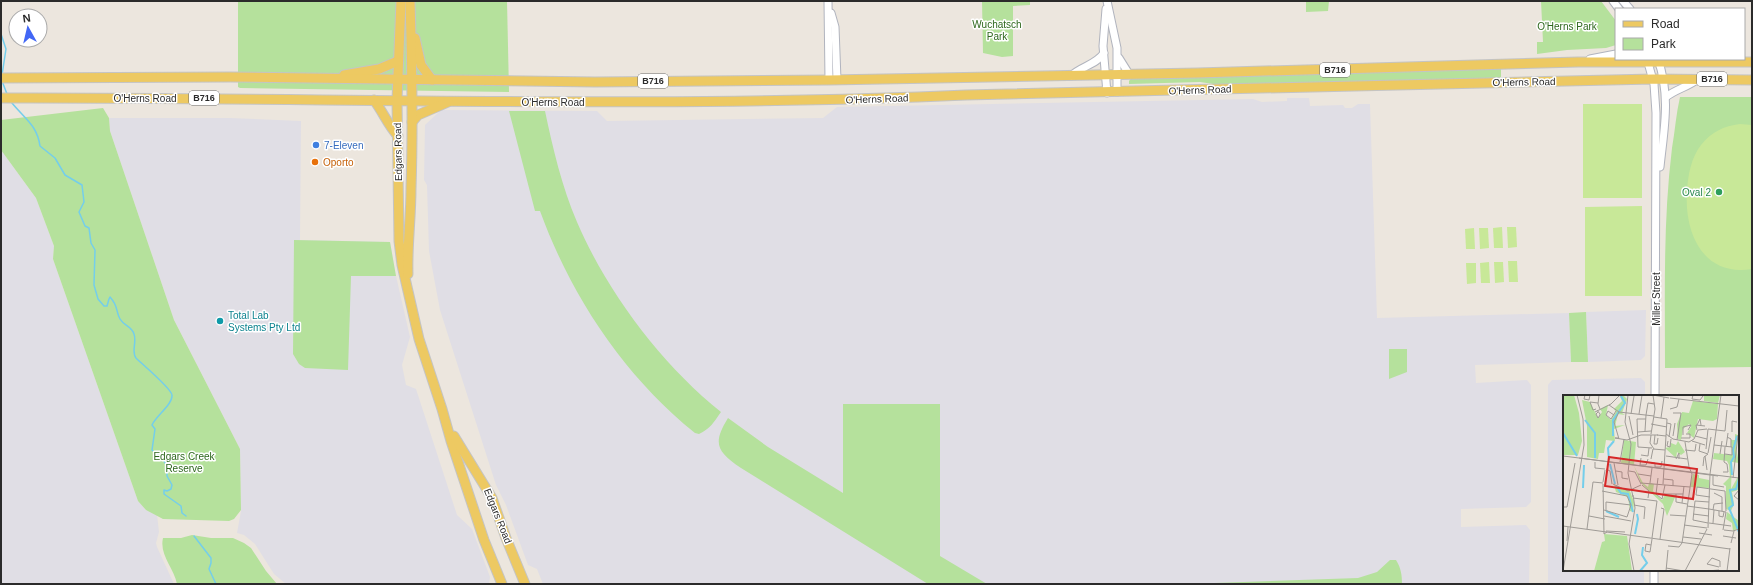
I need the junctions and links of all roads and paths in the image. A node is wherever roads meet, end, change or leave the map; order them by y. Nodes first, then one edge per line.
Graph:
1 (401, 1) edge
2 (410, 1) edge
3 (828, 1) edge
4 (1107, 3) edge
5 (410, 19) junction
6 (1104, 53) junction
7 (1615, 54) edge
8 (1118, 56) junction
9 (1647, 60) edge
10 (1658, 60) edge
11 (398, 61) junction
12 (1578, 62) junction
13 (1752, 62) edge
14 (1129, 74) junction
15 (1106, 75) junction
16 (1118, 75) junction
17 (1071, 76) junction
18 (1, 78) edge
19 (1653, 78) junction
20 (1664, 78) junction
21 (318, 79) junction
22 (1698, 79) junction
23 (397, 80) junction
24 (412, 80) junction
25 (432, 80) junction
26 (833, 80) junction
27 (1752, 80) edge
28 (1107, 92) junction
29 (1117, 92) junction
30 (1666, 97) junction
31 (1, 98) edge
32 (374, 100) junction
33 (397, 100) junction
34 (412, 100) junction
35 (449, 101) junction
36 (412, 122) junction
37 (398, 136) junction
38 (1656, 201) junction
39 (410, 302) junction
40 (1655, 395) edge
41 (442, 409) junction
42 (1654, 571) edge
43 (502, 584) edge
44 (526, 584) edge
45 (1654, 584) edge

1 - 11 main road, Edgars Road
2 - 5 main road, Edgars Road
3 - 26 street
4 - 6 street
4 - 8 street
5 - 24 main road, Edgars Road
5 - 25 main road
6 - 15 street
6 - 17 street
7 - 12 street
8 - 14 street
8 - 16 street
9 - 10 main road, O'Herns Road / B716
9 - 12 main road, O'Herns Road / B716
9 - 19 street, Miller Street
10 - 13 main road, O'Herns Road / B716
10 - 20 street, Miller Street
11 - 21 main road
11 - 23 main road, Edgars Road
12 - 14 main road, O'Herns Road / B716
14 - 16 main road, O'Herns Road / B716
15 - 16 main road, O'Herns Road / B716
15 - 17 main road, O'Herns Road / B716
15 - 28 street
16 - 29 street
17 - 26 main road, O'Herns Road / B716
18 - 21 main road, O'Herns Road / B716
19 - 20 main road, O'Herns Road / B716
19 - 29 main road, O'Herns Road / B716
19 - 38 street, Miller Street
20 - 22 main road, O'Herns Road / B716
20 - 30 street, Miller Street
21 - 23 main road, O'Herns Road / B716
22 - 27 main road, O'Herns Road / B716
22 - 30 street
23 - 24 main road, O'Herns Road / B716
23 - 33 main road, Edgars Road
24 - 25 main road, O'Herns Road / B716
24 - 34 main road, Edgars Road
25 - 26 main road, O'Herns Road / B716
28 - 29 main road, O'Herns Road / B716
28 - 35 main road, O'Herns Road / B716
30 - 38 street, Miller Street
31 - 32 main road, O'Herns Road / B716
32 - 33 main road, O'Herns Road / B716
32 - 37 main road
33 - 34 main road, O'Herns Road / B716
33 - 37 main road, Edgars Road
34 - 35 main road, O'Herns Road / B716
34 - 36 main road, Edgars Road
35 - 36 main road
36 - 39 main road, Edgars Road
37 - 39 main road, Edgars Road
38 - 40 street, Miller Street
39 - 41 main road, Edgars Road
41 - 43 main road, Edgars Road
41 - 44 main road, Edgars Road
42 - 45 street

